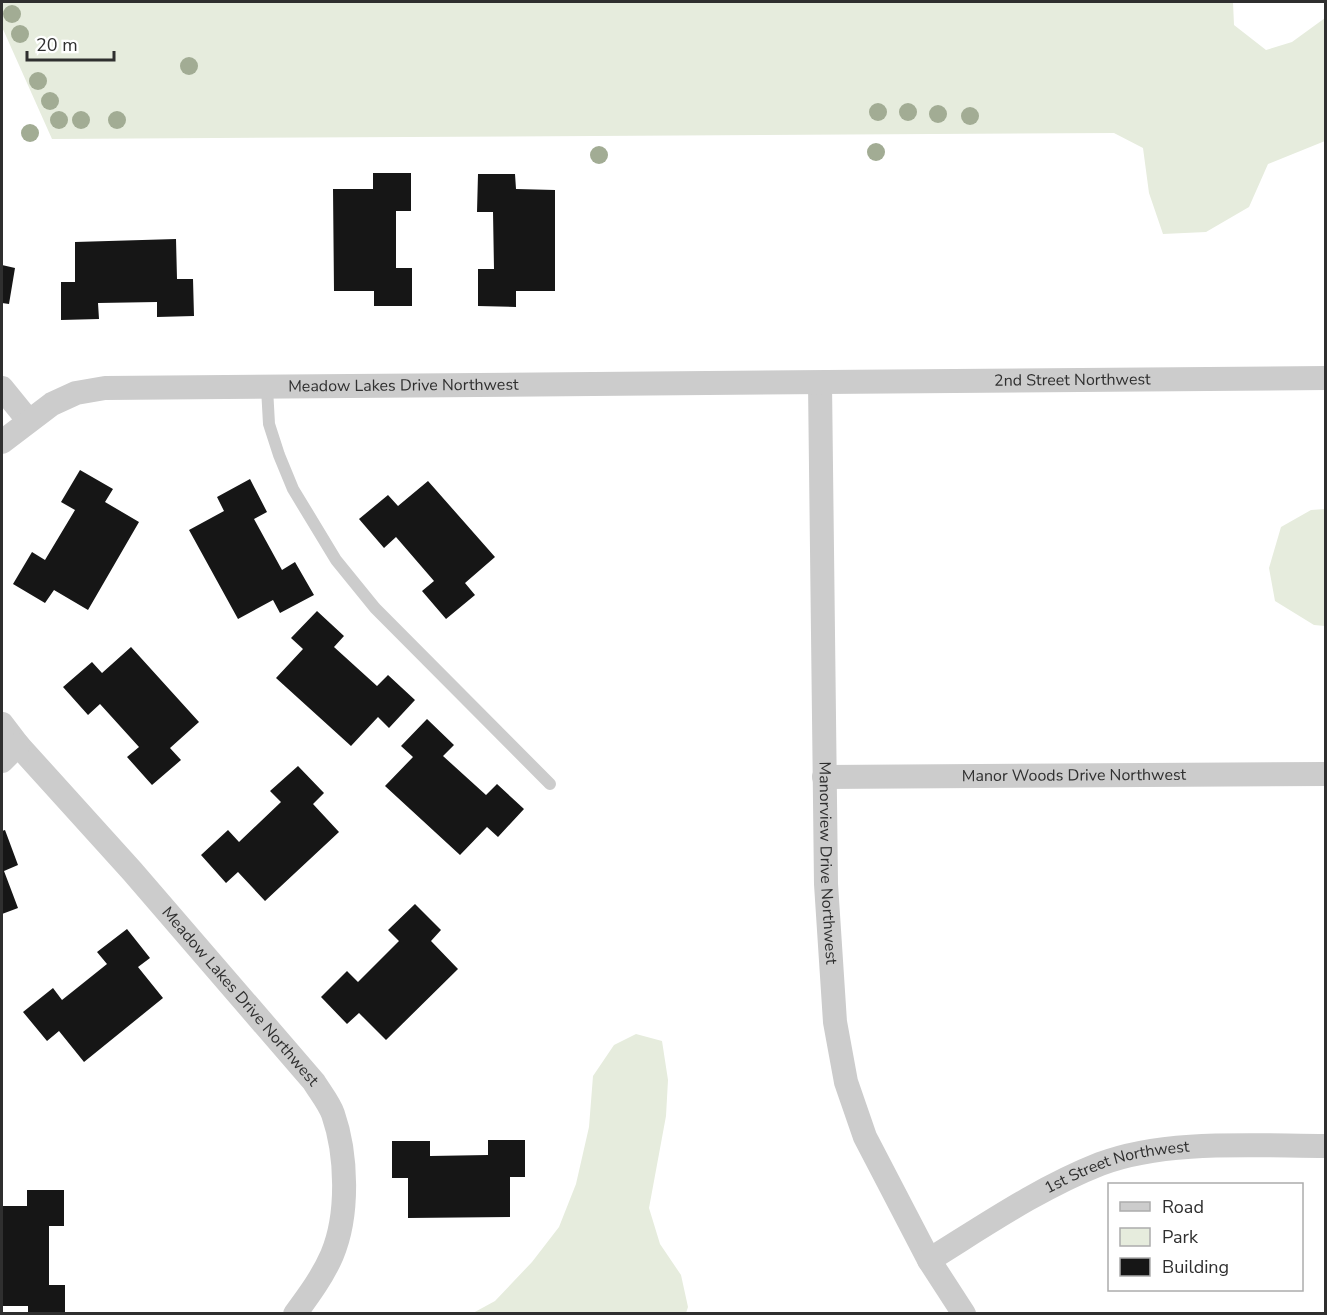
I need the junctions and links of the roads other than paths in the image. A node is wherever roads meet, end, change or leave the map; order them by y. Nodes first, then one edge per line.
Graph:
1 (1326, 378) edge
2 (820, 383) junction
3 (2, 388) edge
4 (267, 388) junction
5 (28, 420) junction
6 (2, 442) edge
7 (2, 724) edge
8 (10, 753) edge
9 (1326, 774) edge
10 (825, 777) junction
11 (550, 784) dead end
12 (1326, 1146) edge
13 (929, 1260) junction
14 (295, 1314) edge
15 (964, 1314) edge

1 - 2 street, 2nd Street Northwest
2 - 4 street, Meadow Lakes Drive Northwest
2 - 10 street, Manorview Drive Northwest
3 - 5 street
4 - 5 street, Meadow Lakes Drive Northwest
4 - 11 lane
5 - 6 street, Meadow Lakes Drive Northwest
7 - 8 street, Meadow Lakes Drive Northwest
8 - 14 street, Meadow Lakes Drive Northwest
9 - 10 street, Manor Woods Drive Northwest
10 - 13 street, Manorview Drive Northwest
12 - 13 street, 1st Street Northwest
13 - 15 street, Manorview Drive Northwest

